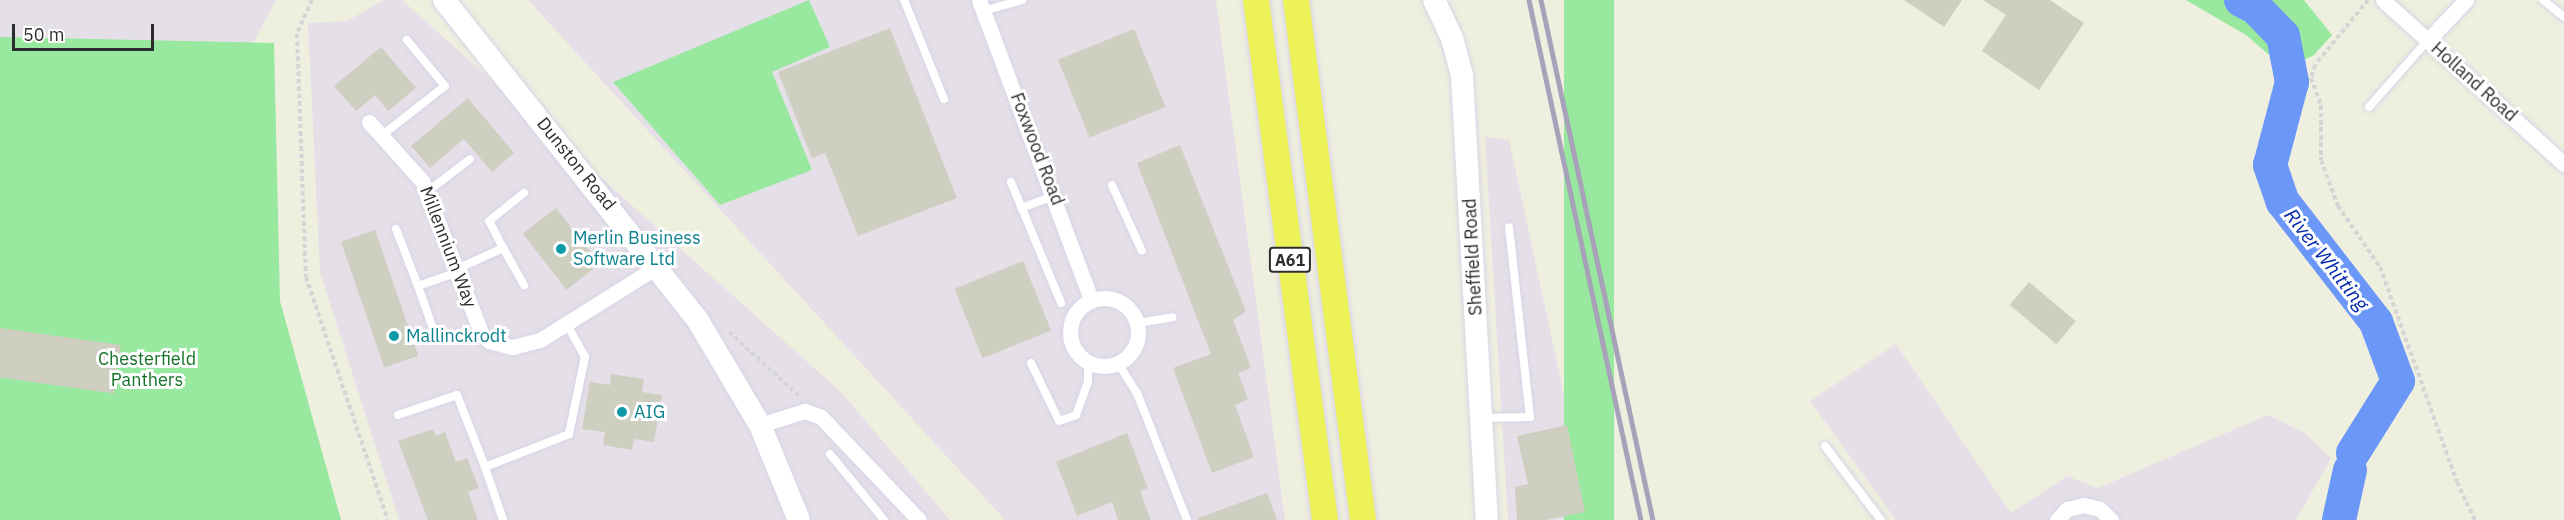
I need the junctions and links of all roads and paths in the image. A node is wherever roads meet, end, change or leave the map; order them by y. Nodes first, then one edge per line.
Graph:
1 (312, 0) edge
2 (444, 0) edge
3 (904, 0) edge
4 (1022, 0) edge
5 (1256, 0) edge
6 (1296, 0) edge
7 (1434, 0) edge
8 (2368, 0) edge
9 (2383, 0) edge
10 (2466, 0) edge
11 (2544, 0) edge
12 (981, 5) edge
13 (2564, 17) edge
14 (407, 40) dead end
15 (2428, 40) junction
16 (944, 99) dead end
17 (2369, 107) dead end
18 (369, 122) dead end
19 (381, 136) junction
20 (470, 159) dead end
21 (2564, 164) edge
22 (1011, 182) dead end
23 (1112, 185) dead end
24 (427, 192) junction
25 (524, 193) dead end
26 (1055, 195) junction
27 (1021, 208) junction
28 (1509, 227) dead end
29 (396, 229) dead end
30 (503, 248) junction
31 (1142, 251) dead end
32 (658, 266) junction
33 (457, 270) junction
34 (524, 285) dead end
35 (418, 286) junction
36 (1091, 300) junction
37 (1061, 303) dead end
38 (1173, 317) dead end
39 (1137, 324) junction
40 (567, 325) junction
41 (727, 329) dead end
42 (437, 340) dead end
43 (1031, 363) dead end
44 (1088, 363) junction
45 (1119, 363) junction
46 (398, 415) dead end
47 (821, 417) junction
48 (1482, 418) junction
49 (760, 425) junction
50 (1825, 446) dead end
51 (830, 454) dead end
52 (485, 467) junction
53 (388, 520) edge
54 (503, 520) edge
55 (798, 520) edge
56 (884, 520) edge
57 (918, 520) edge
58 (1186, 520) edge
59 (1325, 520) edge
60 (1363, 520) edge
61 (1487, 520) edge
62 (1881, 520) edge
63 (2057, 520) edge
64 (2111, 520) edge
65 (2475, 520) edge

1 - 53 path
2 - 32 main road, Dunston Road
3 - 16 lane
4 - 12 lane
5 - 59 highway, A61
6 - 60 highway, A61
7 - 48 main road, Sheffield Road
8 - 65 path
9 - 15 street, Holland Road
10 - 15 street
11 - 13 lane
12 - 26 street, Foxwood Road
14 - 19 lane
15 - 17 lane
15 - 21 street, Holland Road
18 - 19 street, Millennium Way
19 - 24 street, Millennium Way
20 - 24 lane
22 - 27 lane
23 - 31 lane
24 - 33 street, Millennium Way
25 - 30 lane
26 - 27 lane
26 - 36 street, Foxwood Road
27 - 37 lane
28 - 48 lane
29 - 35 lane
30 - 33 lane
30 - 34 lane
32 - 40 street, Millennium Way
32 - 49 main road, Dunston Road
33 - 35 lane
33 - 40 street, Millennium Way
35 - 42 lane
36 - 39 street
36 - 44 street
38 - 39 lane
39 - 45 street
40 - 52 lane
41 - 47 path
43 - 44 lane
44 - 45 street
45 - 58 lane
46 - 52 lane
47 - 49 street
47 - 57 street
48 - 61 main road, Sheffield Road
49 - 55 main road, Dunston Road
50 - 62 lane
51 - 56 lane
52 - 54 lane
63 - 64 street

